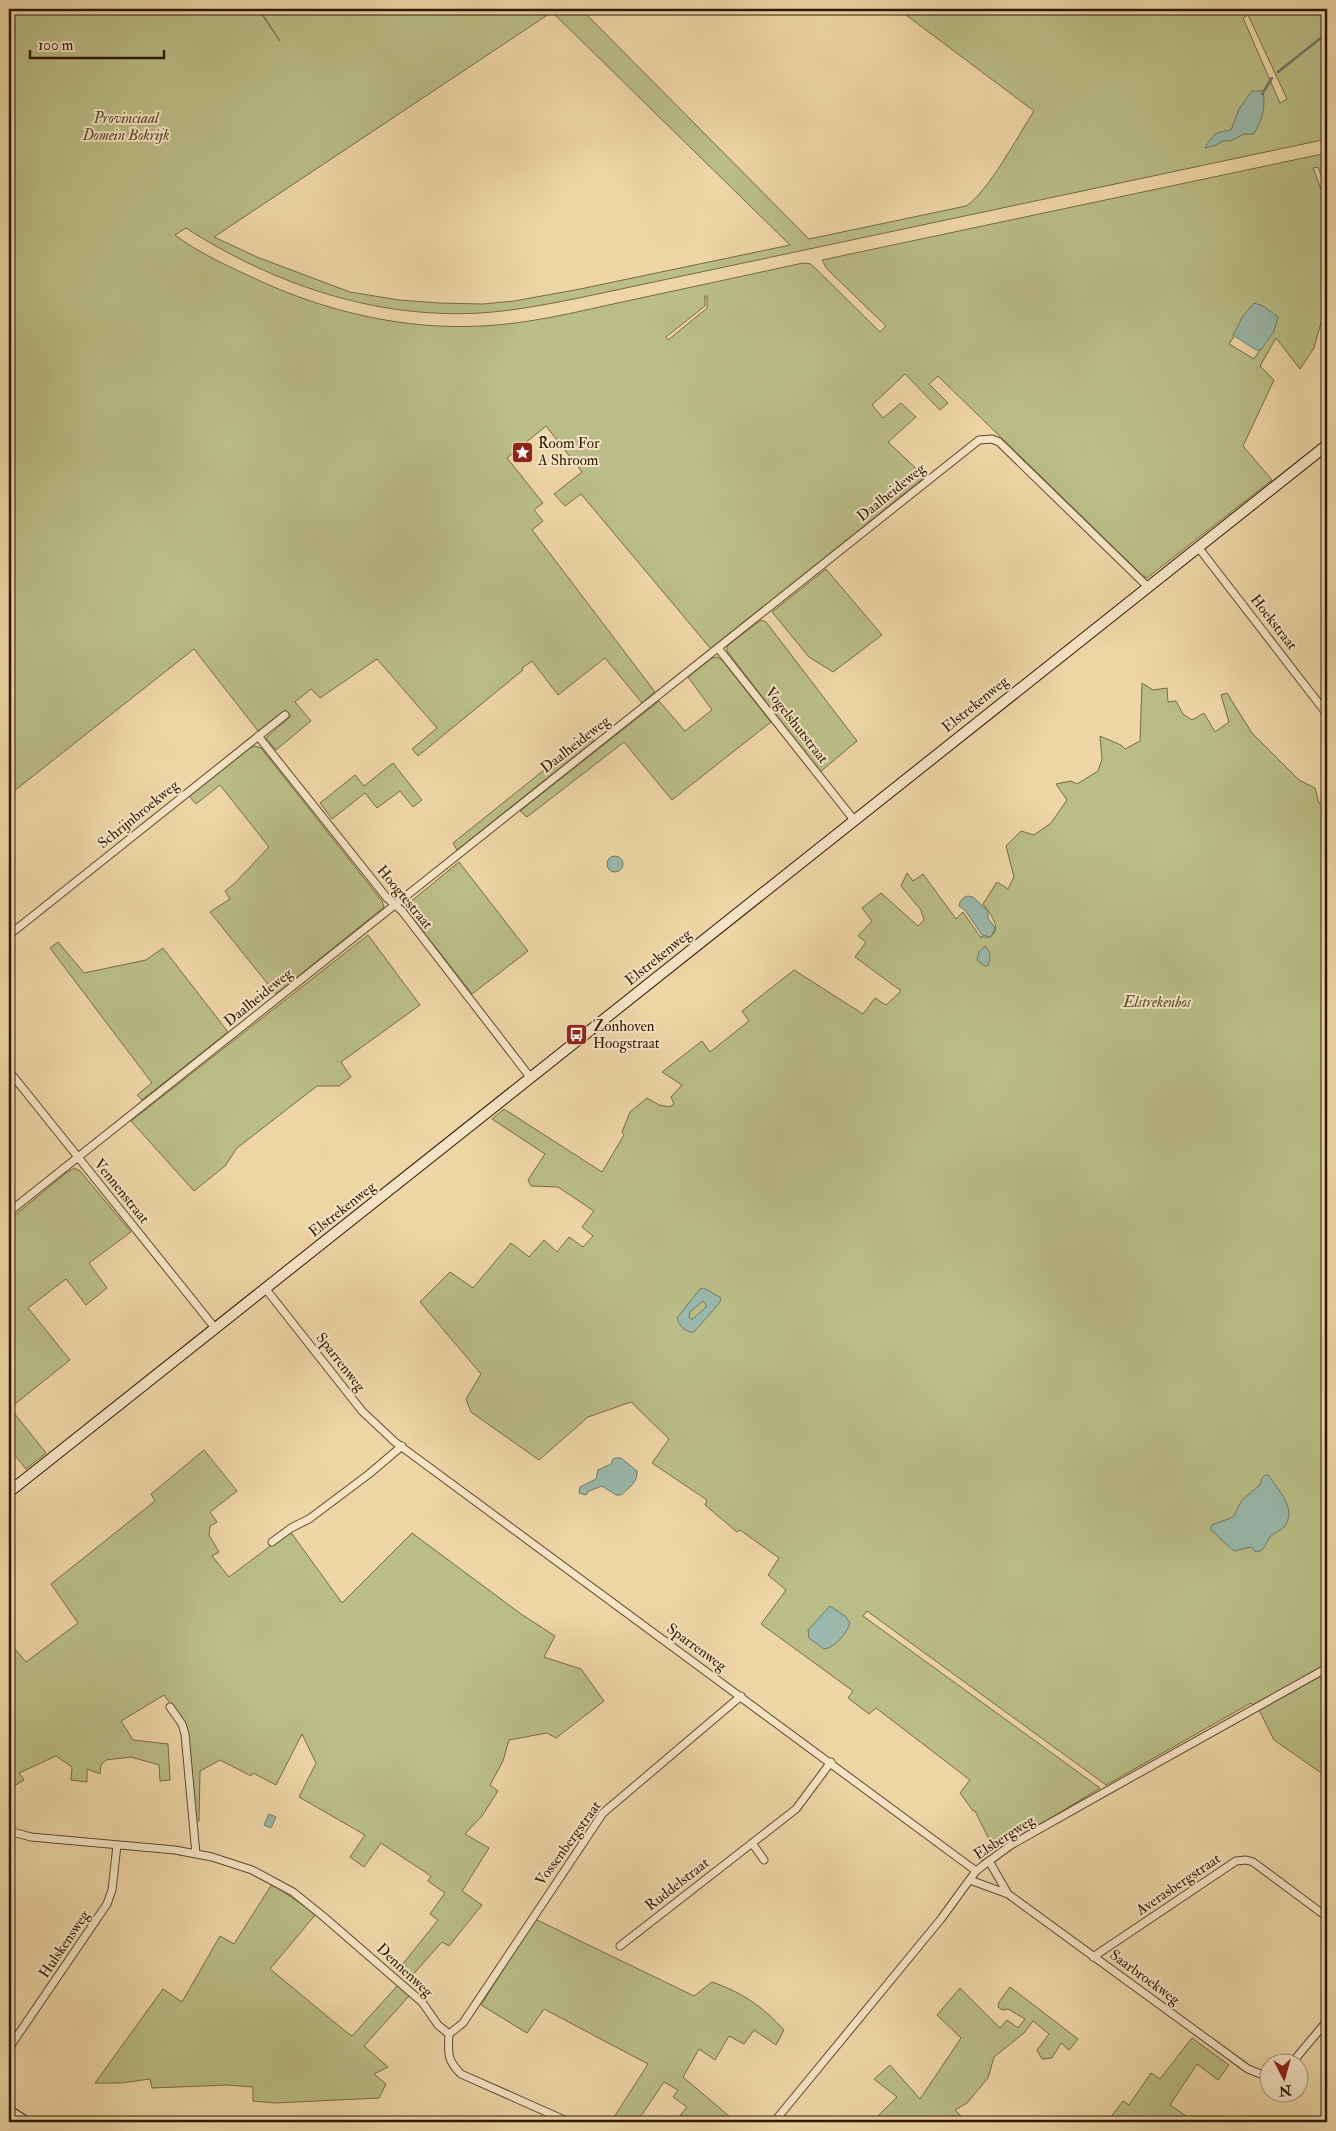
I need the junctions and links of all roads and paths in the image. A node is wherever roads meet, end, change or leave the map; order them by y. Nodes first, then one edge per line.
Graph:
1 (1327, 445) edge
2 (1198, 547) junction
3 (1147, 586) junction
4 (718, 648) junction
5 (1327, 714) edge
6 (285, 715) dead end
7 (258, 736) junction
8 (854, 820) junction
9 (394, 906) junction
10 (9, 935) edge
11 (9, 1071) edge
12 (530, 1077) junction
13 (78, 1158) junction
14 (9, 1212) edge
15 (265, 1288) junction
16 (215, 1328) junction
17 (402, 1446) junction
18 (9, 1492) edge
19 (272, 1542) dead end
20 (1327, 1668) edge
21 (741, 1696) junction
22 (170, 1707) dead end
23 (831, 1762) junction
24 (9, 1831) edge
25 (752, 1843) junction
26 (117, 1845) junction
27 (196, 1854) junction
28 (764, 1860) dead end
29 (989, 1861) junction
30 (976, 1871) junction
31 (970, 1880) junction
32 (1008, 1894) junction
33 (1327, 1917) edge
34 (620, 1946) dead end
35 (1093, 1957) junction
36 (1327, 2021) edge
37 (450, 2034) junction
38 (9, 2048) edge
39 (1299, 2054) edge
40 (1258, 2073) edge
41 (9, 2111) edge
42 (26, 2122) edge
43 (570, 2122) edge
44 (774, 2122) edge

1 - 2 street, Elstrekenweg
2 - 3 street, Elstrekenweg
2 - 5 street, Hoekstraat
3 - 4 street, Daalheideweg
3 - 8 street, Elstrekenweg
4 - 8 street, Vogelshutstraat
4 - 9 street, Daalheideweg
6 - 7 street, Schrijnbroekweg
7 - 9 street, Hoogtestraat
7 - 10 street, Schrijnbroekweg
8 - 12 street, Elstrekenweg
9 - 12 street, Hoogtestraat
9 - 13 street, Daalheideweg
11 - 13 street, Vennenstraat
12 - 15 street, Elstrekenweg
13 - 14 street, Daalheideweg
13 - 16 street, Vennenstraat
15 - 16 street, Elstrekenweg
15 - 17 street, Sparrenweg
16 - 18 street, Elstrekenweg
17 - 19 street
17 - 21 street, Sparrenweg
20 - 29 street, Elsbergweg
21 - 23 street, Sparrenweg
21 - 37 street, Vossenbergstraat
22 - 27 street
23 - 25 street, Ruddelstraat
23 - 30 street, Sparrenweg
24 - 26 street, Dennenweg
25 - 28 street
25 - 34 street, Ruddelstraat
26 - 27 street, Dennenweg
26 - 38 street, Hulskensweg
27 - 37 street, Dennenweg
29 - 30 street, Elsbergweg
29 - 32 street, Saarbroekweg
30 - 31 street, Elsbergweg
31 - 32 street, Saarbroekweg
31 - 44 street, Elsbergweg
32 - 35 street, Saarbroekweg
33 - 35 street, Averasbergstraat
35 - 40 street, Saarbroekweg
36 - 39 street
37 - 43 street
41 - 42 street

